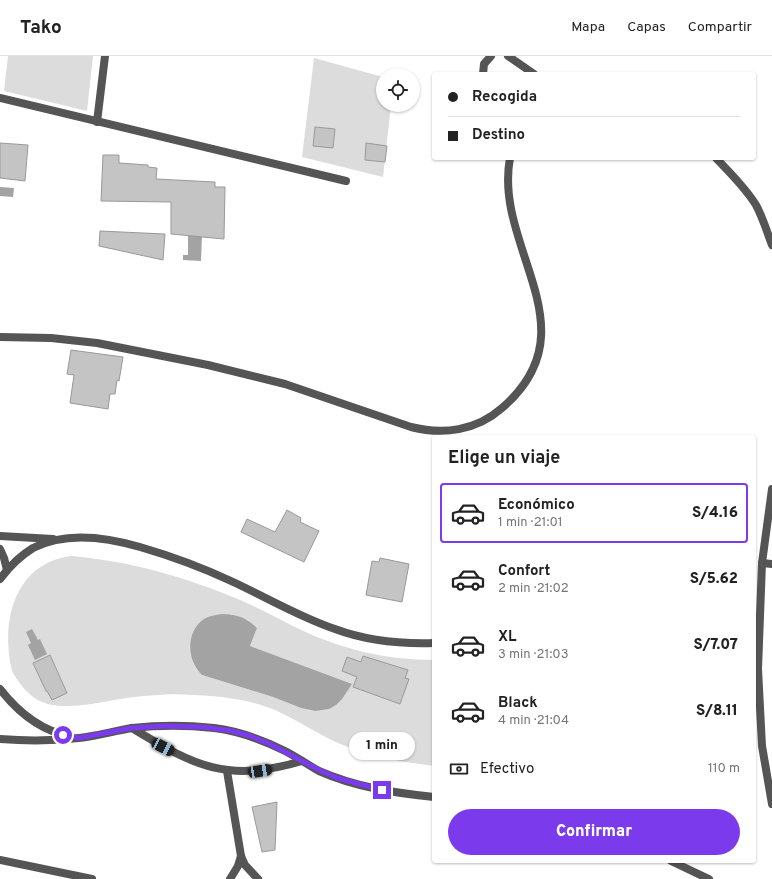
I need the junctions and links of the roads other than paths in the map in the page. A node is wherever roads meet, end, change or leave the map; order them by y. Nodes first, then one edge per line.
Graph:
1 (105, 56) edge
2 (492, 56) edge
3 (508, 56) edge
4 (483, 72) edge
5 (531, 72) edge
6 (0, 98) edge
7 (97, 122) junction
8 (510, 160) edge
9 (718, 160) edge
10 (346, 181) dead end
11 (772, 245) edge
12 (0, 337) edge
13 (772, 489) edge
14 (0, 536) edge
15 (61, 539) junction
16 (0, 549) edge
17 (762, 563) junction
18 (772, 564) edge
19 (7, 570) junction
20 (0, 579) edge
21 (432, 643) edge
22 (0, 691) edge
23 (132, 728) junction
24 (79, 738) junction
25 (0, 739) edge
26 (302, 761) junction
27 (227, 771) junction
28 (432, 797) edge
29 (772, 804) edge
30 (241, 856) junction
31 (0, 860) edge
32 (675, 863) edge
33 (92, 879) edge
34 (230, 879) edge
35 (258, 879) edge
36 (709, 879) edge

1 - 7 street
2 - 4 street
3 - 5 street
6 - 7 street
7 - 10 street
8 - 12 street
9 - 11 street
13 - 17 street
14 - 15 street
15 - 19 street
15 - 21 street
16 - 19 street
17 - 18 street
17 - 29 street
19 - 20 street
22 - 24 street
23 - 24 street
23 - 26 street
23 - 27 street
24 - 25 street
26 - 27 street
26 - 28 street
27 - 30 street
30 - 34 street
30 - 35 street
31 - 33 street
32 - 36 street

